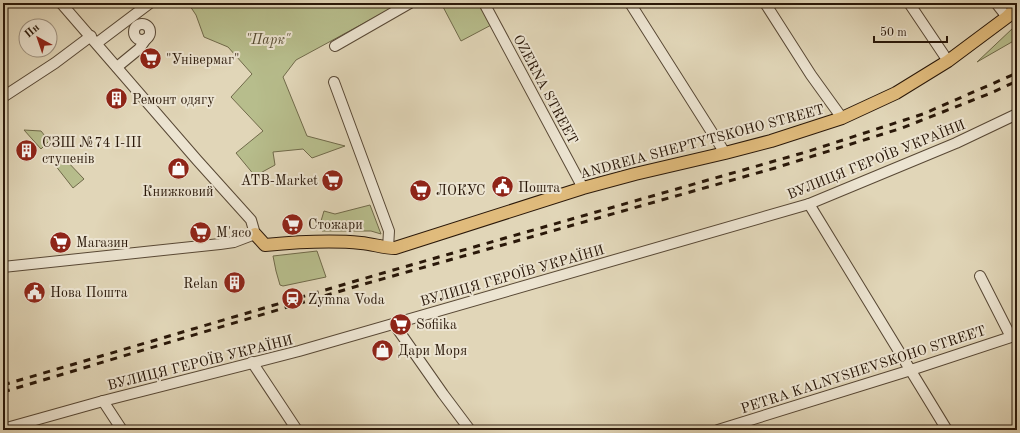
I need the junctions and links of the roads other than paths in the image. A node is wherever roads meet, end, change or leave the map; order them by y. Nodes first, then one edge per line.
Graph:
1 (61, 3) edge
2 (150, 3) edge
3 (410, 3) edge
4 (484, 3) edge
5 (630, 3) edge
6 (765, 3) edge
7 (909, 3) edge
8 (996, 3) edge
9 (1017, 7) edge
10 (1007, 17) junction
11 (94, 39) junction
12 (146, 39) dead end
13 (335, 46) dead end
14 (948, 61) junction
15 (117, 67) junction
16 (334, 82) dead end
17 (3, 97) edge
18 (1017, 114) edge
19 (842, 118) junction
20 (725, 153) junction
21 (584, 188) junction
22 (809, 204) junction
23 (255, 234) junction
24 (388, 248) junction
25 (3, 267) edge
26 (980, 276) dead end
27 (394, 324) junction
28 (1014, 336) edge
29 (252, 362) junction
30 (911, 370) junction
31 (103, 401) junction
32 (3, 429) edge
33 (122, 430) edge
34 (297, 430) edge
35 (470, 430) edge
36 (718, 430) edge
37 (947, 430) edge

1 - 11 street
2 - 11 street
3 - 13 street
4 - 21 street, OZERNA STREET
5 - 20 street
6 - 19 street
7 - 14 street
8 - 10 street
9 - 10 main road, ANDREIA SHEPTYTSKOHO STREET
10 - 14 main road, ANDREIA SHEPTYTSKOHO STREET
11 - 15 street
11 - 17 street
12 - 15 street
14 - 19 main road, ANDREIA SHEPTYTSKOHO STREET
15 - 23 street
16 - 24 street
18 - 22 street, ВУЛИЦЯ ГЕРОЇВ УКРАЇНИ
19 - 20 main road, ANDREIA SHEPTYTSKOHO STREET
20 - 21 main road, ANDREIA SHEPTYTSKOHO STREET
21 - 24 main road, ANDREIA SHEPTYTSKOHO STREET
22 - 27 street, ВУЛИЦЯ ГЕРОЇВ УКРАЇНИ
22 - 30 street
23 - 24 main road, ANDREIA SHEPTYTSKOHO STREET
23 - 25 street
26 - 28 street
27 - 29 street, ВУЛИЦЯ ГЕРОЇВ УКРАЇНИ
27 - 35 street
28 - 30 street, PETRA KALNYSHEVSKOHO STREET
29 - 31 street, ВУЛИЦЯ ГЕРОЇВ УКРАЇНИ
29 - 34 street
30 - 36 street, PETRA KALNYSHEVSKOHO STREET
30 - 37 street
31 - 32 street, ВУЛИЦЯ ГЕРОЇВ УКРАЇНИ
31 - 33 street

